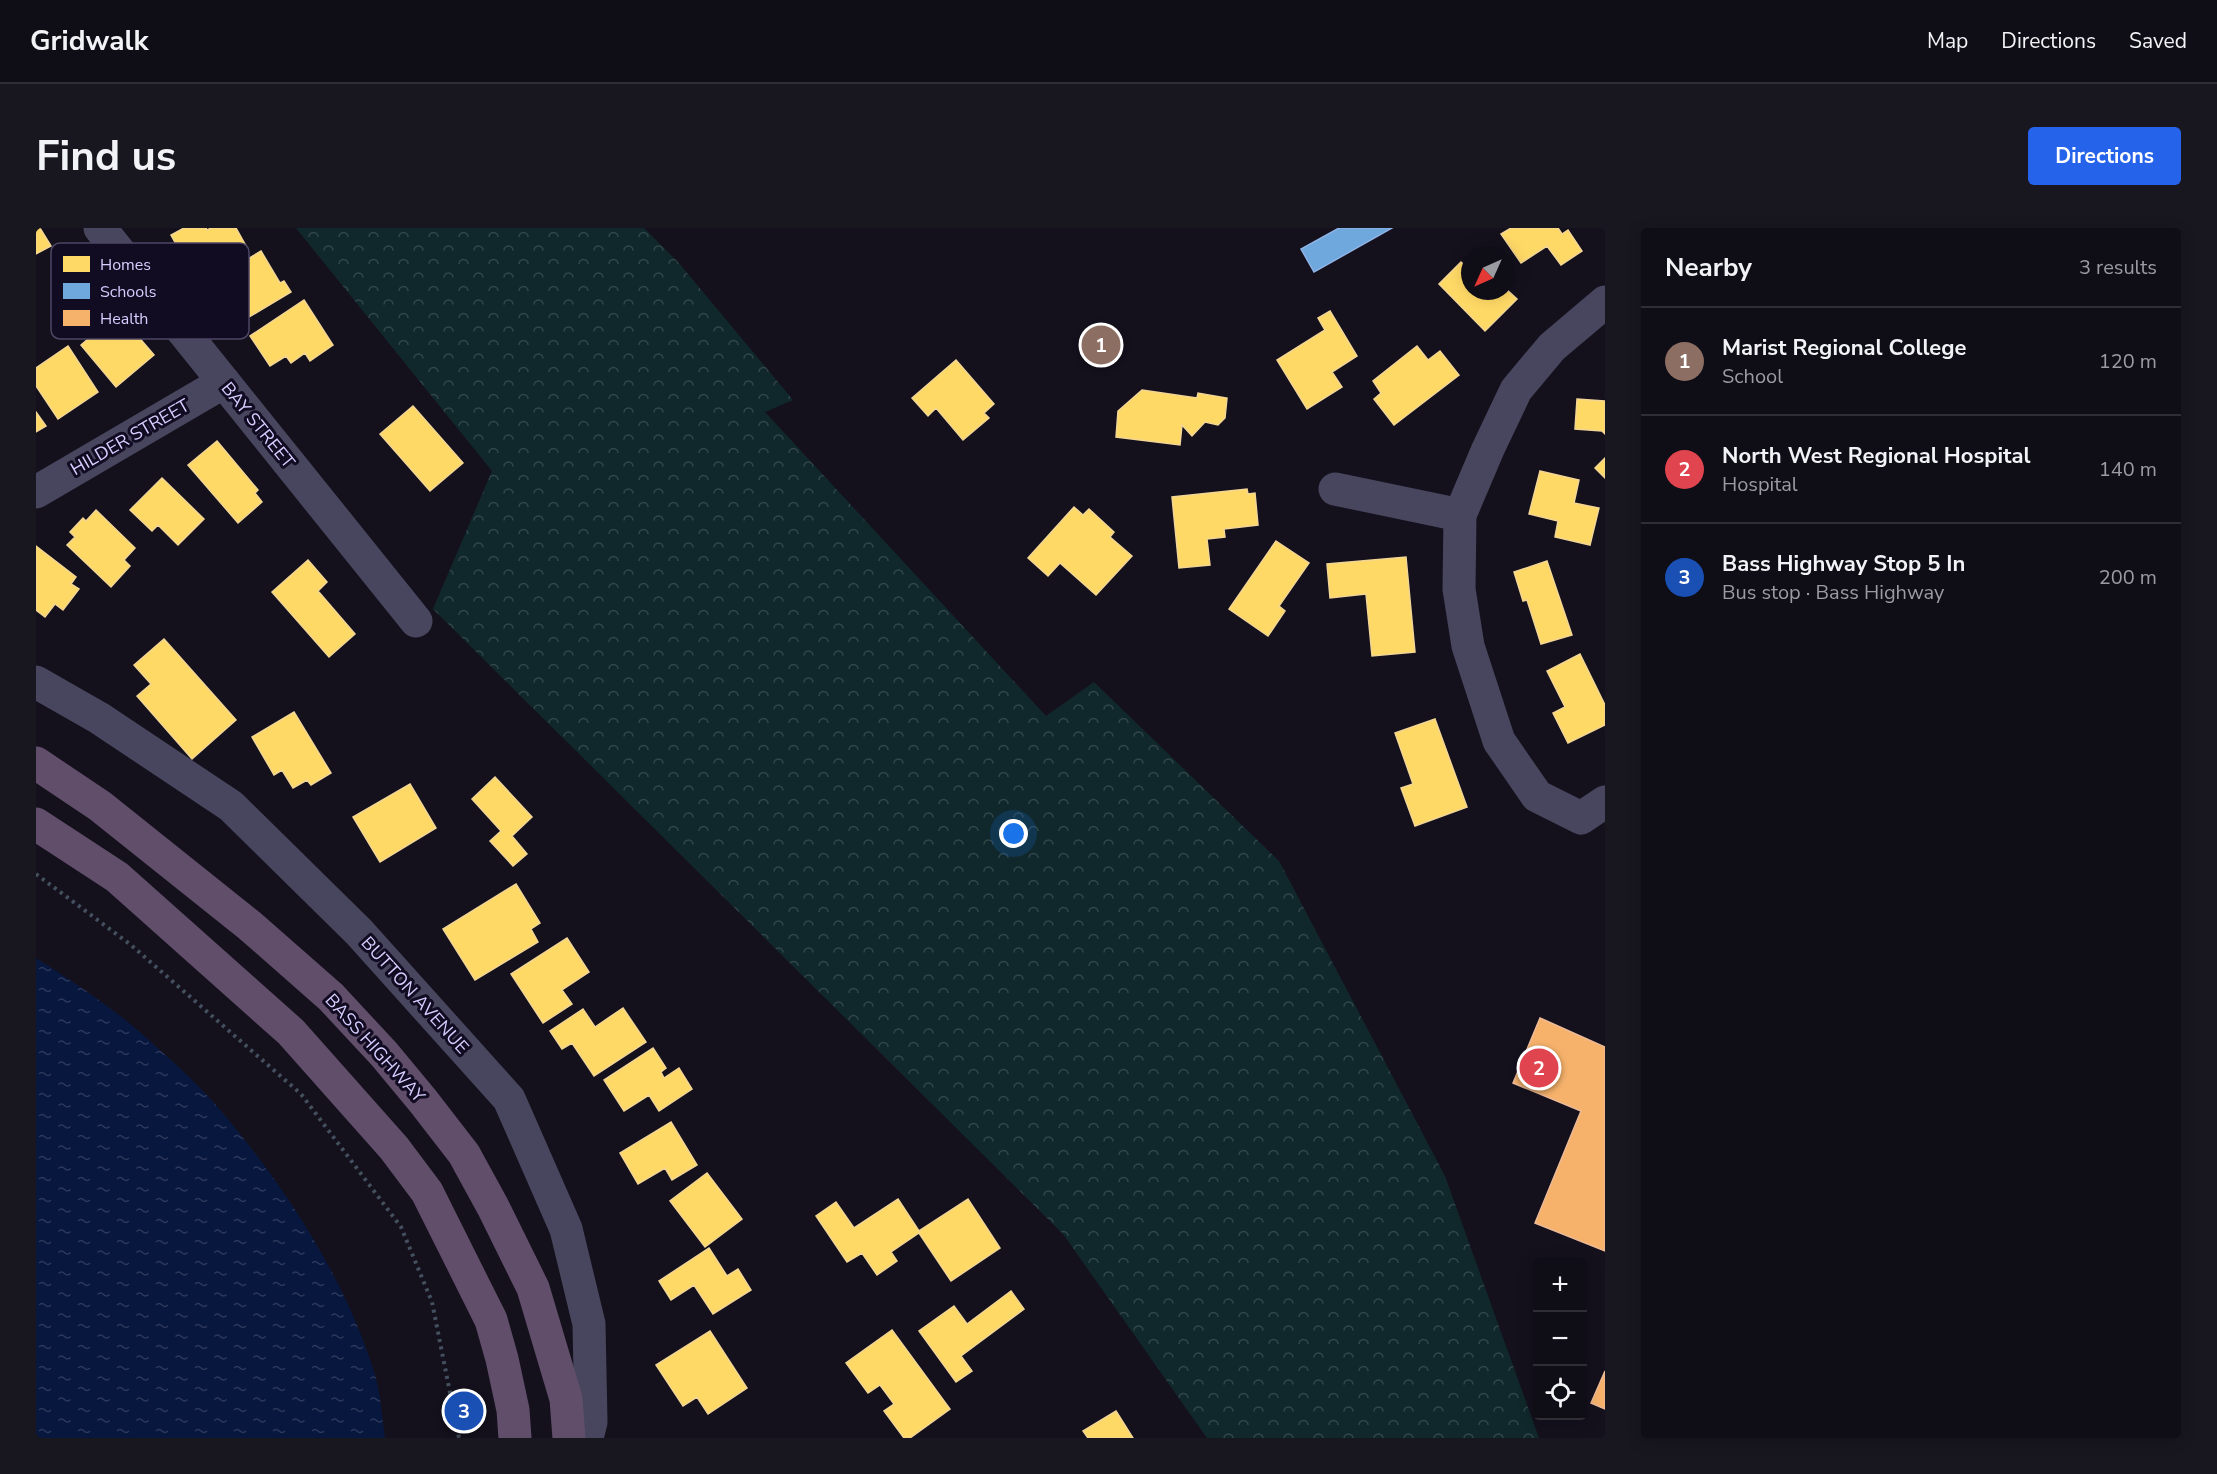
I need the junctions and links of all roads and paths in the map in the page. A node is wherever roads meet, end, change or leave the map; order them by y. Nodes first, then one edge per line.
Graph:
1 (100, 228) edge
2 (112, 243) edge
3 (1605, 302) edge
4 (189, 339) edge
5 (224, 382) junction
6 (1335, 489) dead end
7 (36, 492) edge
8 (1460, 515) junction
9 (416, 621) dead end
10 (36, 682) edge
11 (36, 763) edge
12 (1593, 810) edge
13 (36, 824) edge
14 (36, 874) edge
15 (459, 1438) edge
16 (515, 1438) edge
17 (569, 1438) edge
18 (587, 1438) edge

1 - 2 street, BAY STREET
3 - 8 street
4 - 5 street, BAY STREET
5 - 7 street, HILDER STREET
5 - 9 street, BAY STREET
6 - 8 street
8 - 12 street
10 - 18 street, BUTTON AVENUE
11 - 17 highway, BASS HIGHWAY
13 - 16 highway
14 - 15 path

